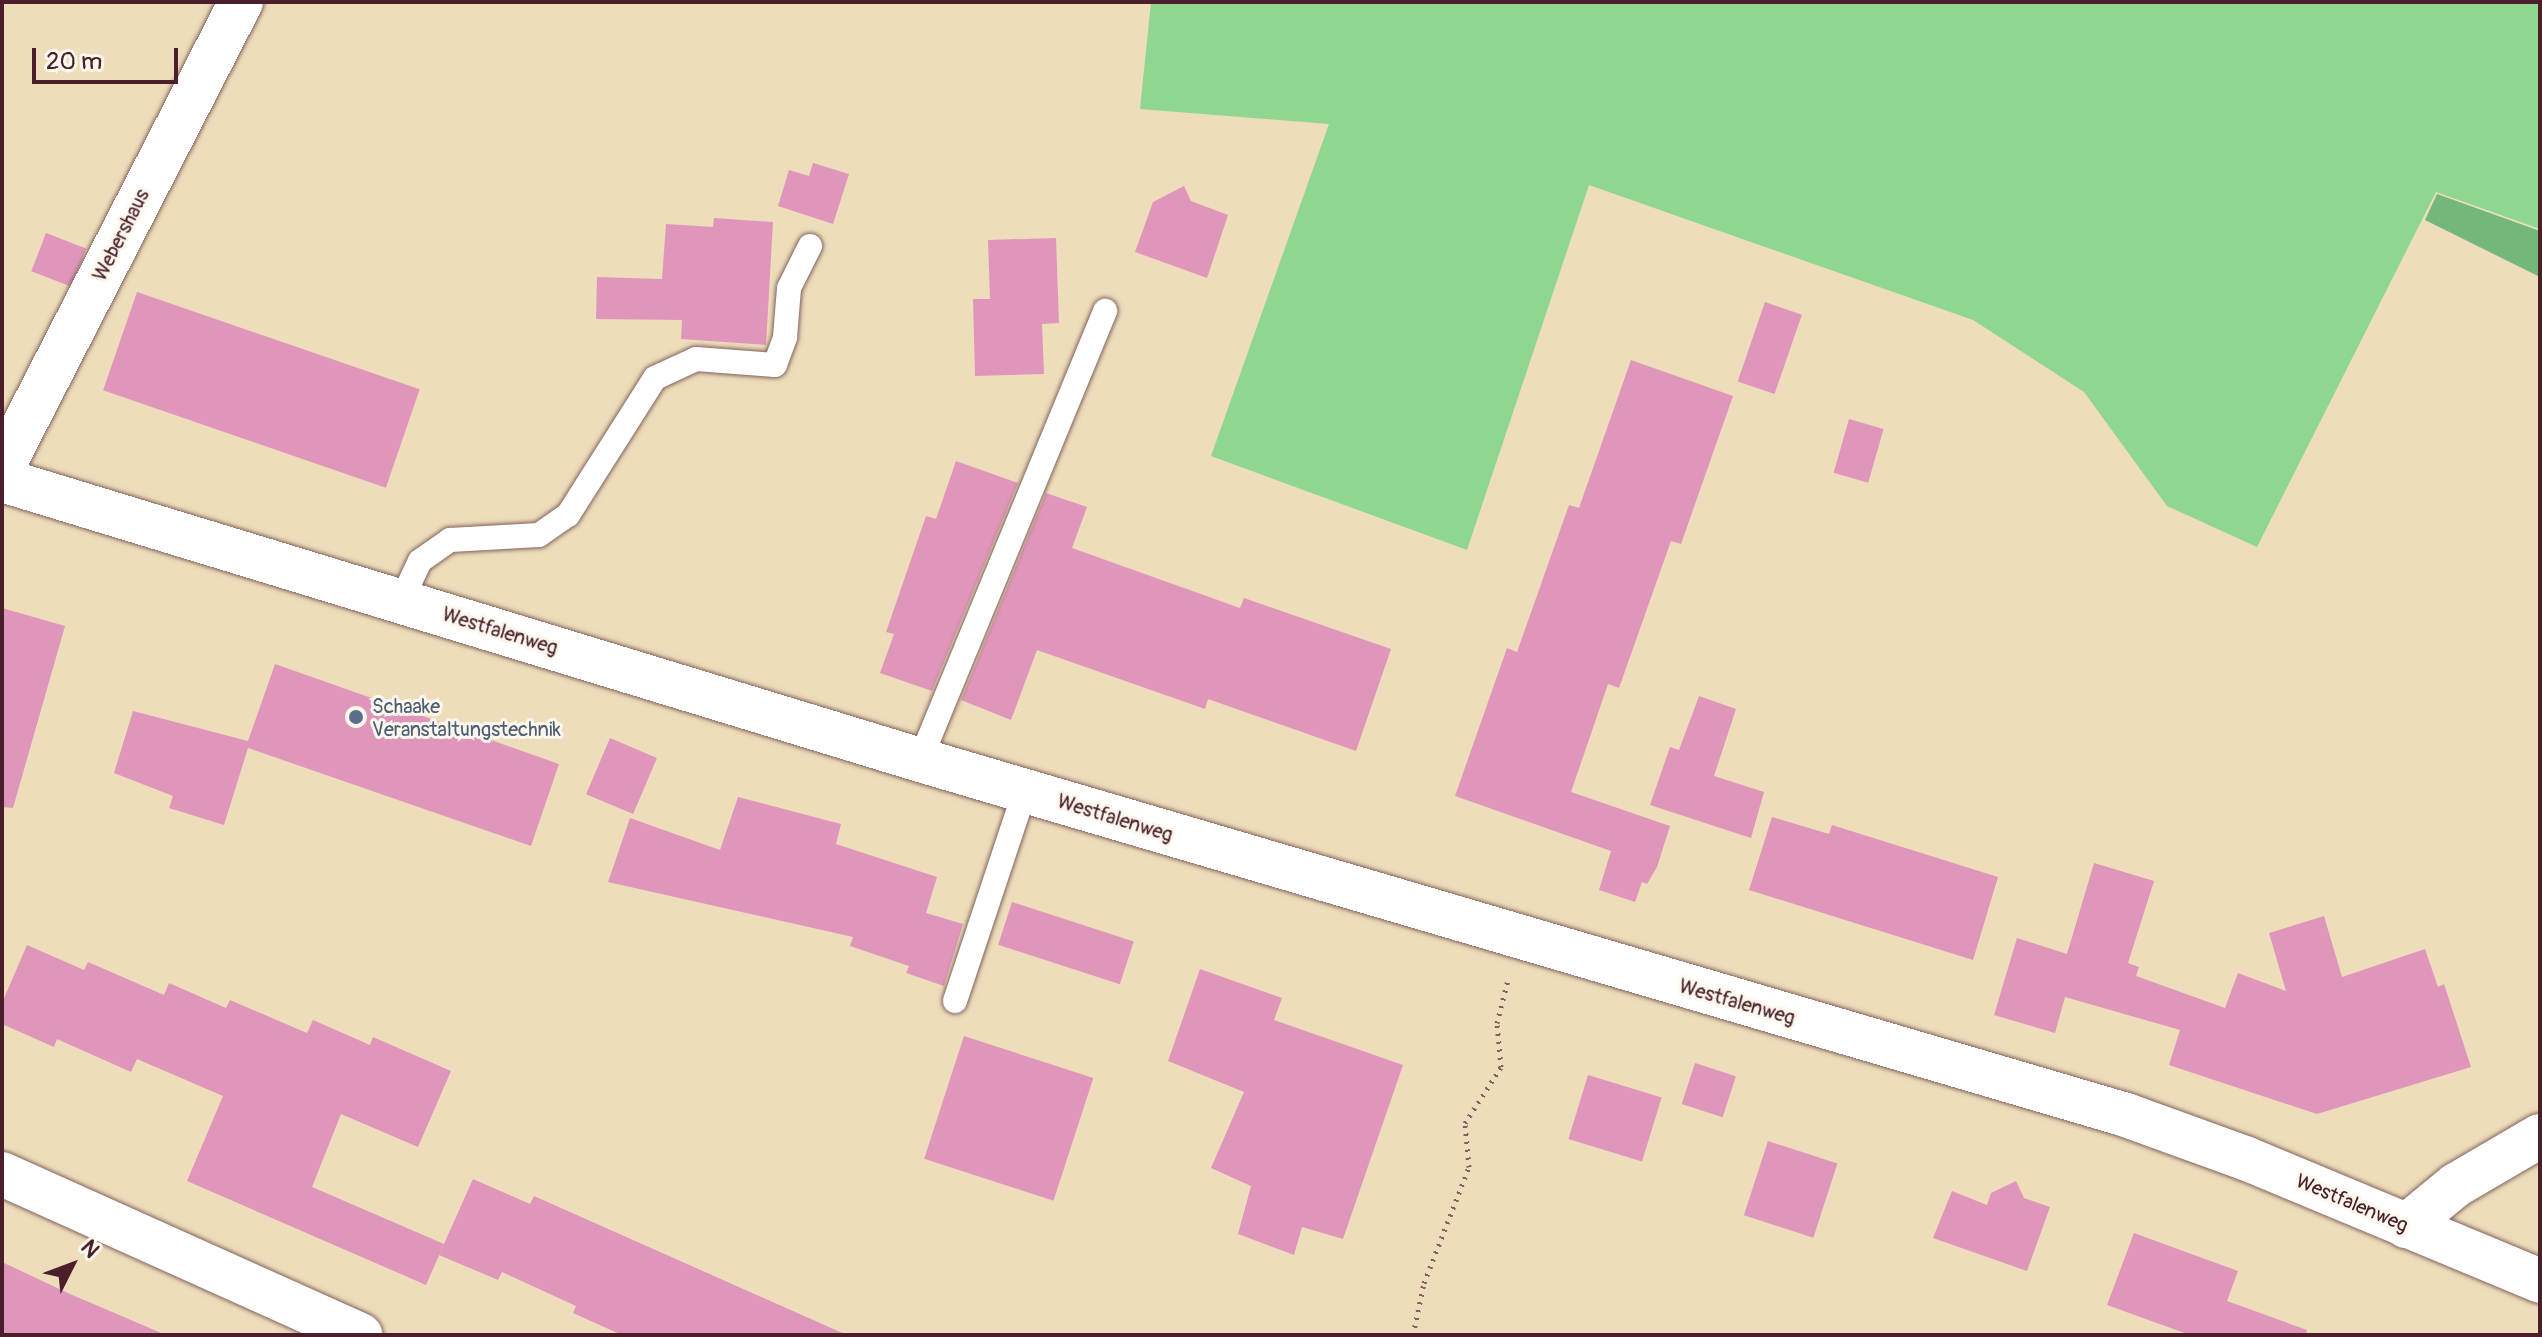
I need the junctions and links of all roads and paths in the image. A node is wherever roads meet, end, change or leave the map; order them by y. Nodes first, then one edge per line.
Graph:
1 (241, 2) edge
2 (810, 246) dead end
3 (1105, 311) dead end
4 (2, 468) edge
5 (2, 480) edge
6 (401, 601) junction
7 (920, 760) junction
8 (1025, 791) junction
9 (1518, 938) junction
10 (955, 1001) dead end
11 (2540, 1136) edge
12 (2, 1174) edge
13 (2406, 1226) junction
14 (2540, 1281) edge
15 (360, 1335) edge
16 (1413, 1335) edge

1 - 4 street, Webershaus
2 - 6 lane
3 - 7 lane
5 - 6 street, Westfalenweg
6 - 7 street, Westfalenweg
7 - 8 street, Westfalenweg
8 - 9 street, Westfalenweg
8 - 10 lane
9 - 13 street, Westfalenweg
9 - 16 path
11 - 13 street
12 - 15 street
13 - 14 street, Westfalenweg

